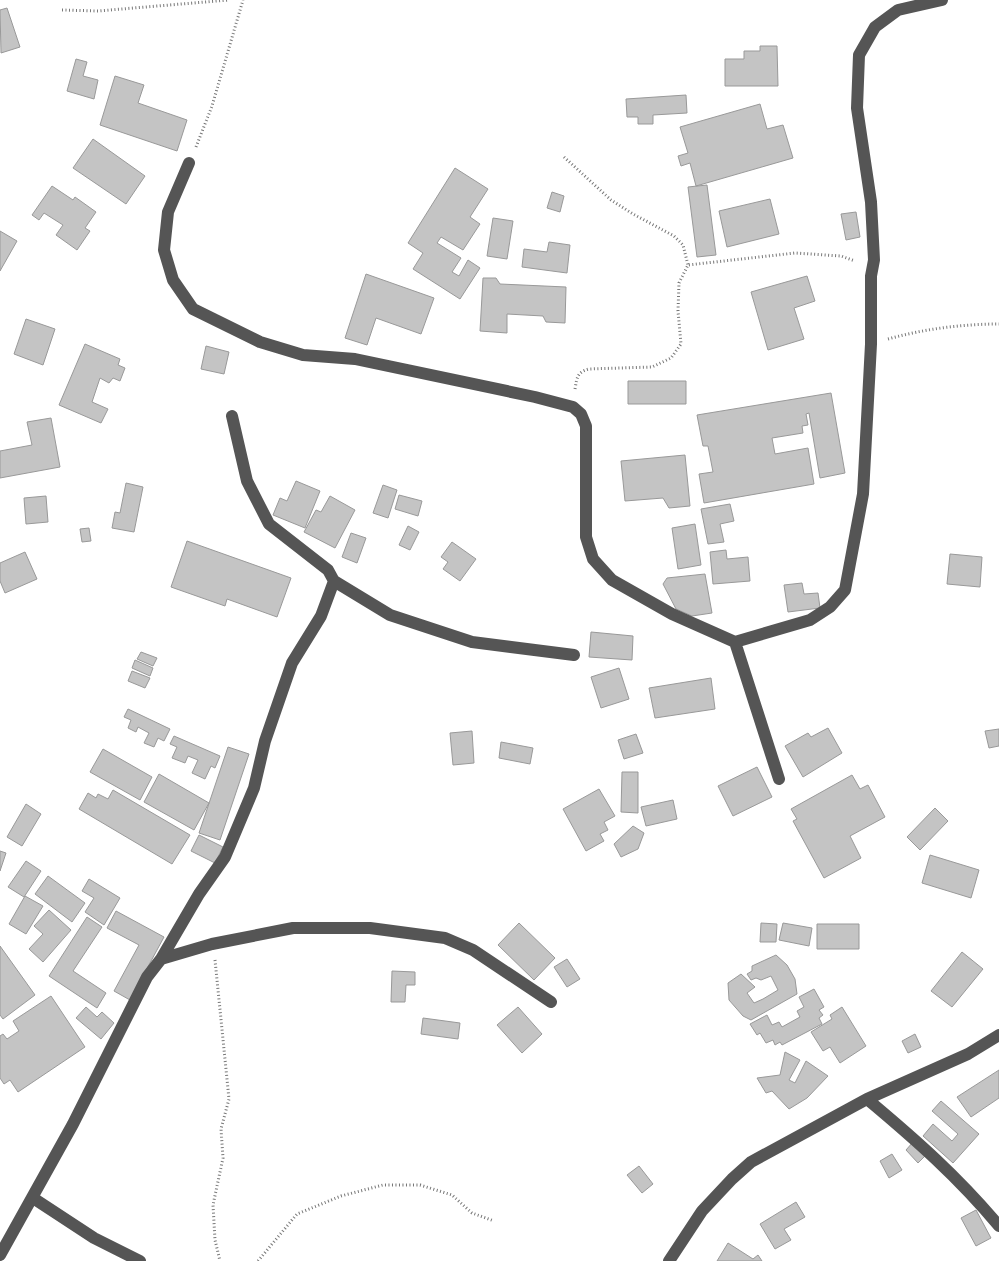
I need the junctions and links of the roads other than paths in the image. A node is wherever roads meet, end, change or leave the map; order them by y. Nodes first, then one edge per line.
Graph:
1 (942, 0) edge
2 (189, 163) road end
3 (232, 416) dead end
4 (334, 581) junction
5 (735, 642) junction
6 (574, 655) dead end
7 (779, 779) dead end
8 (161, 959) junction
9 (551, 1002) dead end
10 (999, 1035) edge
11 (867, 1099) junction
12 (33, 1198) junction
13 (999, 1226) edge
14 (4, 1235) edge
15 (0, 1255) edge
16 (140, 1261) edge
17 (669, 1261) edge

1 - 5 street
2 - 5 street
3 - 4 street
4 - 6 street
4 - 8 street
5 - 7 street
8 - 9 street
8 - 12 street
10 - 11 street
11 - 13 street
11 - 17 street
12 - 14 street
12 - 16 street
14 - 15 street

